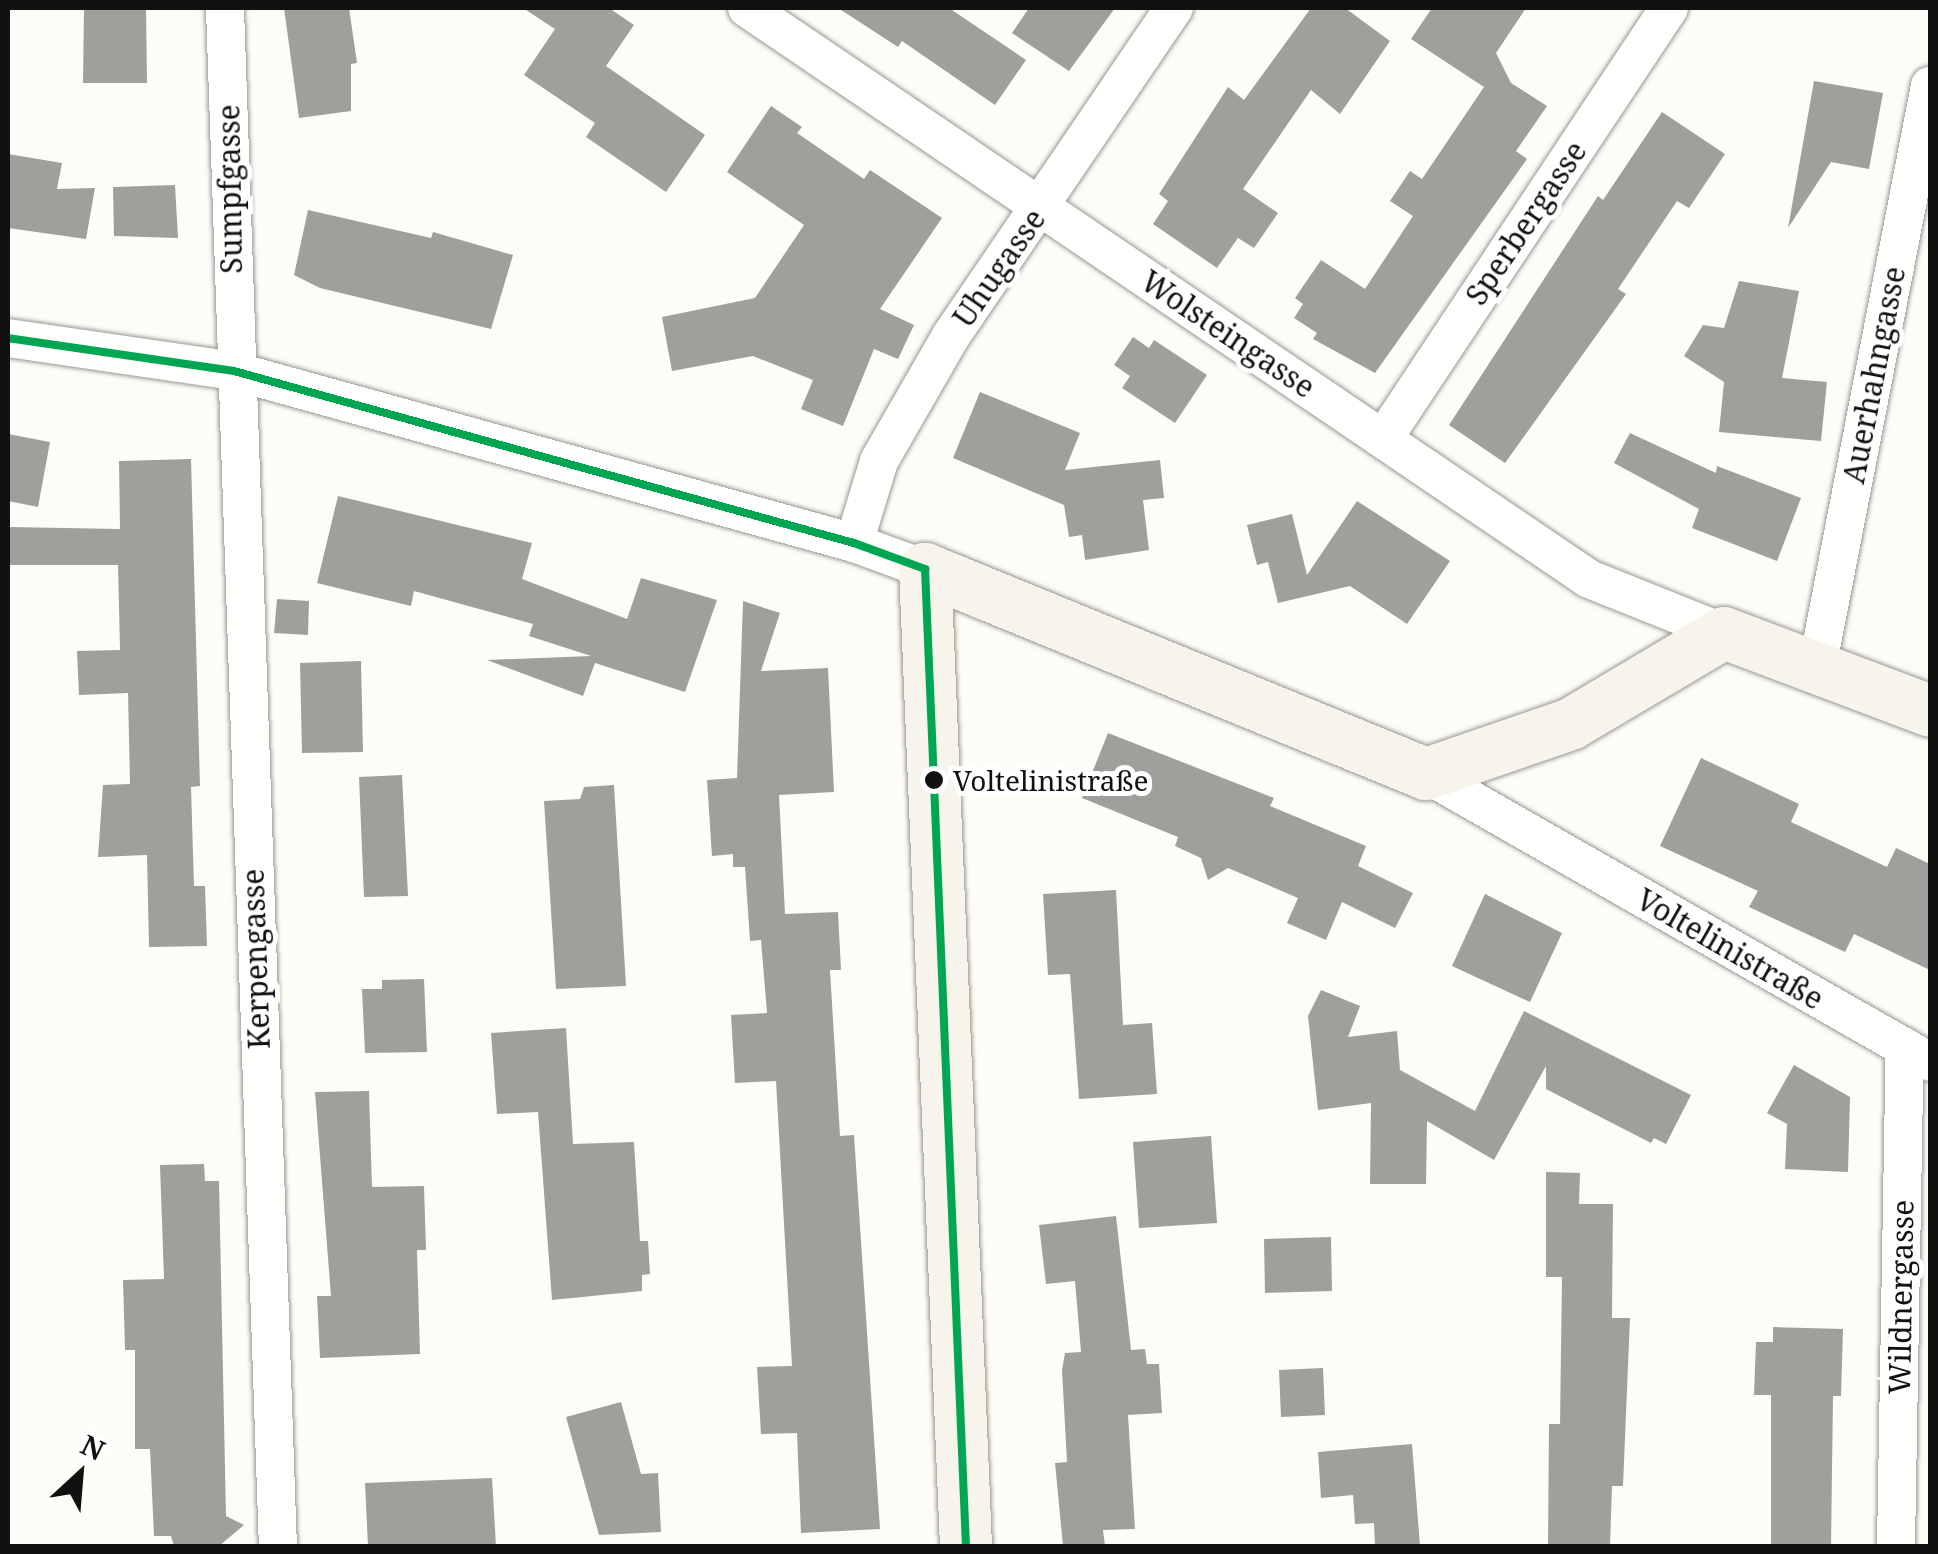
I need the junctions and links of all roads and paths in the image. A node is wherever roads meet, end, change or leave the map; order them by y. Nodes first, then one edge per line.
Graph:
1 (225, 8) edge
2 (747, 8) edge
3 (1174, 8) edge
4 (1670, 8) edge
5 (1930, 86) edge
6 (1042, 207) junction
7 (8, 338) edge
8 (234, 371) junction
9 (1383, 439) junction
10 (854, 544) junction
11 (925, 570) junction
12 (1724, 634) junction
13 (1818, 663) junction
14 (1930, 711) edge
15 (1426, 774) junction
16 (1918, 1054) edge
17 (278, 1546) edge
18 (966, 1546) edge
19 (1896, 1546) edge

1 - 8 street, Sumpfgasse
2 - 6 street, Wolsteingasse
3 - 6 street, Uhugasse
4 - 9 street, Sperbergasse
5 - 13 street, Auerhahngasse
6 - 9 street, Wolsteingasse
6 - 10 street, Uhugasse
7 - 8 street, Voltelinistraße
8 - 10 street, Voltelinistraße
8 - 17 street, Kerpengasse
9 - 12 street, Wolsteingasse
10 - 11 street, Voltelinistraße
11 - 15 street, Voltelinistraße
11 - 18 street
12 - 13 street
12 - 15 street
13 - 14 street
15 - 16 street, Voltelinistraße
16 - 19 street, Wildnergasse

